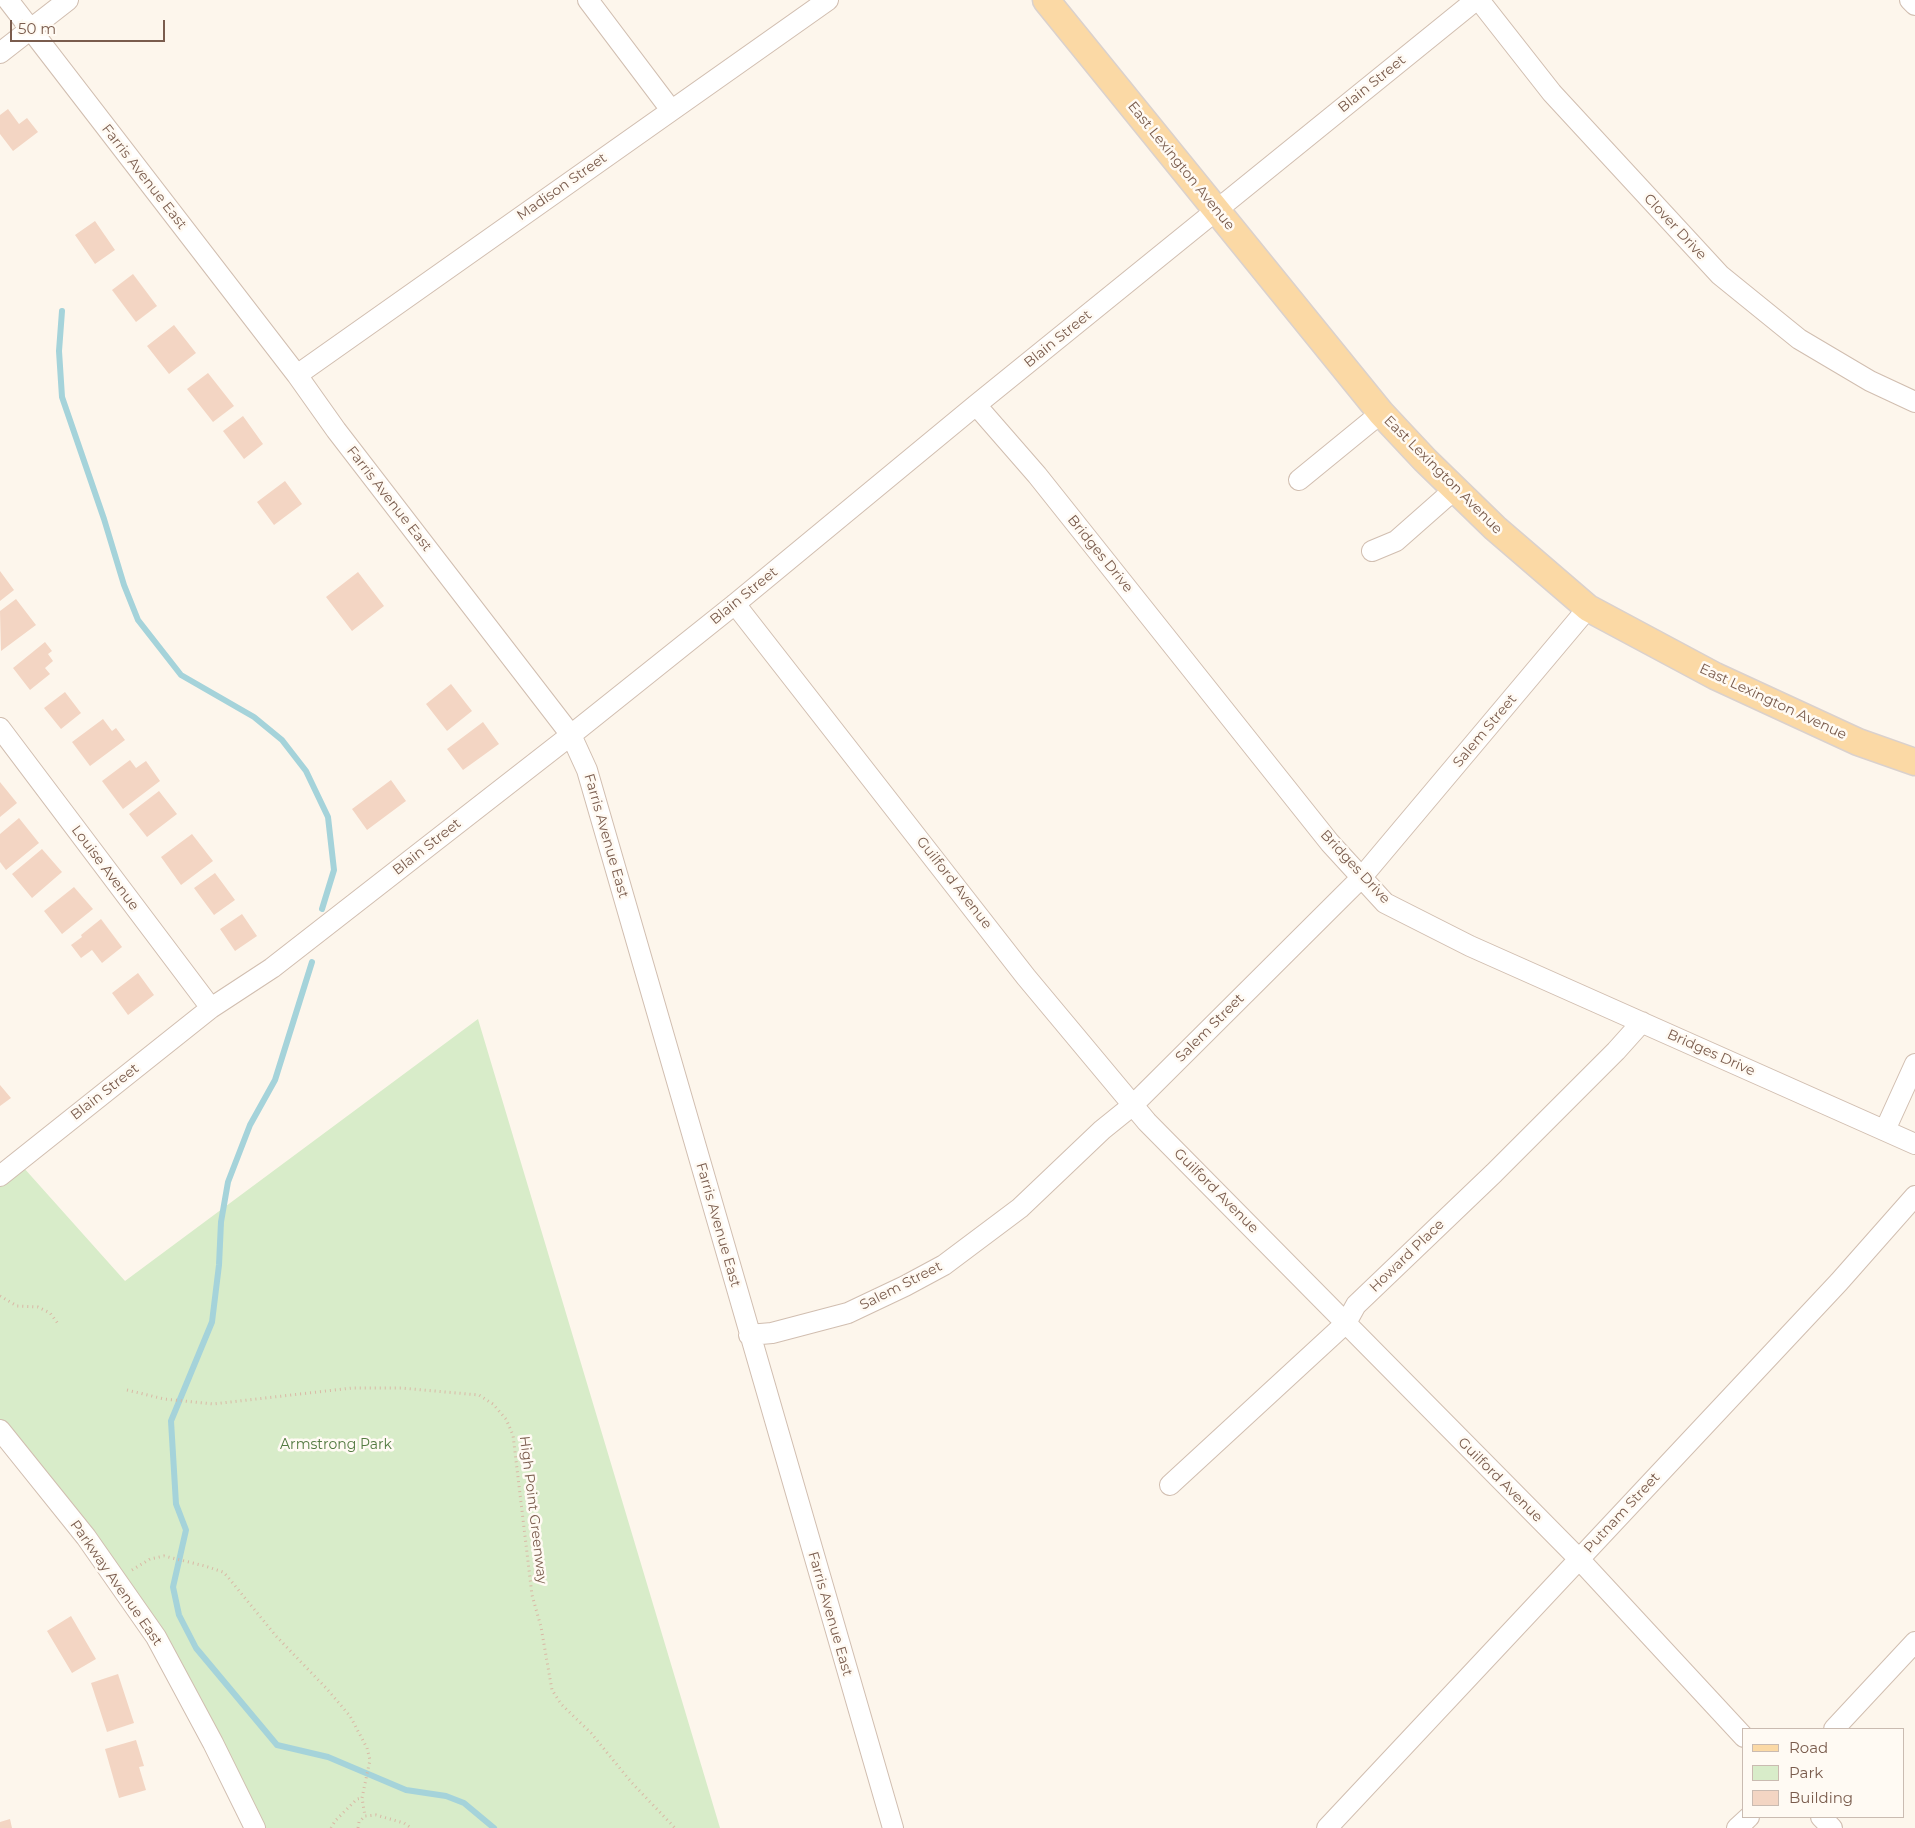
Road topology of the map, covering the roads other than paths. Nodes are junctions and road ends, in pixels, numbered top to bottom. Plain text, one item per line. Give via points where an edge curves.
1 (8, 0) edge
2 (68, 0) edge
3 (588, 0) edge
4 (828, 0) edge
5 (1046, 0) edge
6 (1477, 0) edge
7 (1910, 0) edge
8 (1915, 5) edge
9 (30, 29) junction
10 (0, 53) edge
11 (671, 110) junction
12 (1218, 210) junction
13 (297, 375) junction
14 (1915, 402) edge
15 (976, 405) junction
16 (1381, 413) junction
17 (1299, 480) dead end
18 (1454, 489) junction
19 (1372, 552) dead end
20 (735, 604) junction
21 (1588, 608) junction
22 (0, 728) edge
23 (571, 735) junction
24 (1915, 762) edge
25 (1361, 878) junction
26 (211, 1008) junction
27 (1642, 1022) junction
28 (1915, 1064) edge
29 (1133, 1106) junction
30 (1885, 1130) junction
31 (1915, 1144) edge
32 (0, 1176) edge
33 (1915, 1196) edge
34 (1346, 1323) junction
35 (749, 1335) junction
36 (0, 1430) edge
37 (1170, 1485) dead end
38 (1579, 1559) junction
39 (1915, 1642) edge
40 (1835, 1728) edge
41 (1742, 1735) edge
42 (1747, 1818) edge
43 (1822, 1818) edge
44 (255, 1828) edge
45 (893, 1828) edge
46 (1327, 1828) edge
47 (1737, 1828) edge
48 (1832, 1828) edge

1 - 9 street, Farris Avenue East
2 - 9 street
3 - 11 street
4 - 11 street, Madison Street
5 - 12 main road, East Lexington Avenue
6 - 12 street, Blain Street
6 - 14 street, Clover Drive via 1552,93 1720,276 1799,339 1870,381
7 - 8 street
9 - 10 street
9 - 13 street, Farris Avenue East
11 - 13 street, Madison Street
12 - 15 street, Blain Street
12 - 16 main road, East Lexington Avenue
13 - 23 street, Farris Avenue East
15 - 20 street, Blain Street
15 - 25 street, Bridges Drive via 1038,475
16 - 17 street
16 - 18 main road, East Lexington Avenue
18 - 19 street via 1396,542
18 - 21 main road, East Lexington Avenue
20 - 23 street, Blain Street
20 - 29 street, Guilford Avenue via 1026,977
21 - 24 main road, East Lexington Avenue via 1715,676 1858,742
21 - 25 street, Salem Street
22 - 26 street, Louise Avenue
23 - 26 street, Blain Street via 272,968
23 - 35 street, Farris Avenue East via 587,770
25 - 27 street, Bridges Drive via 1385,903 1470,946
25 - 29 street, Salem Street
26 - 32 street, Blain Street
27 - 30 street, Bridges Drive
27 - 34 street, Howard Place via 1494,1173 1356,1305
28 - 30 street
29 - 34 street, Guilford Avenue
29 - 35 street, Salem Street via 1102,1130 1020,1208 944,1265 848,1313 772,1333
30 - 31 street, Bridges Drive
33 - 38 street, Putnam Street via 1839,1282
34 - 37 street, Howard Place
34 - 38 street, Guilford Avenue
35 - 45 street, Farris Avenue East
36 - 44 street, Parkway Avenue East via 86,1537 156,1637
38 - 41 street, Guilford Avenue
38 - 46 street, Putnam Street
39 - 40 street
42 - 47 street
43 - 48 street

